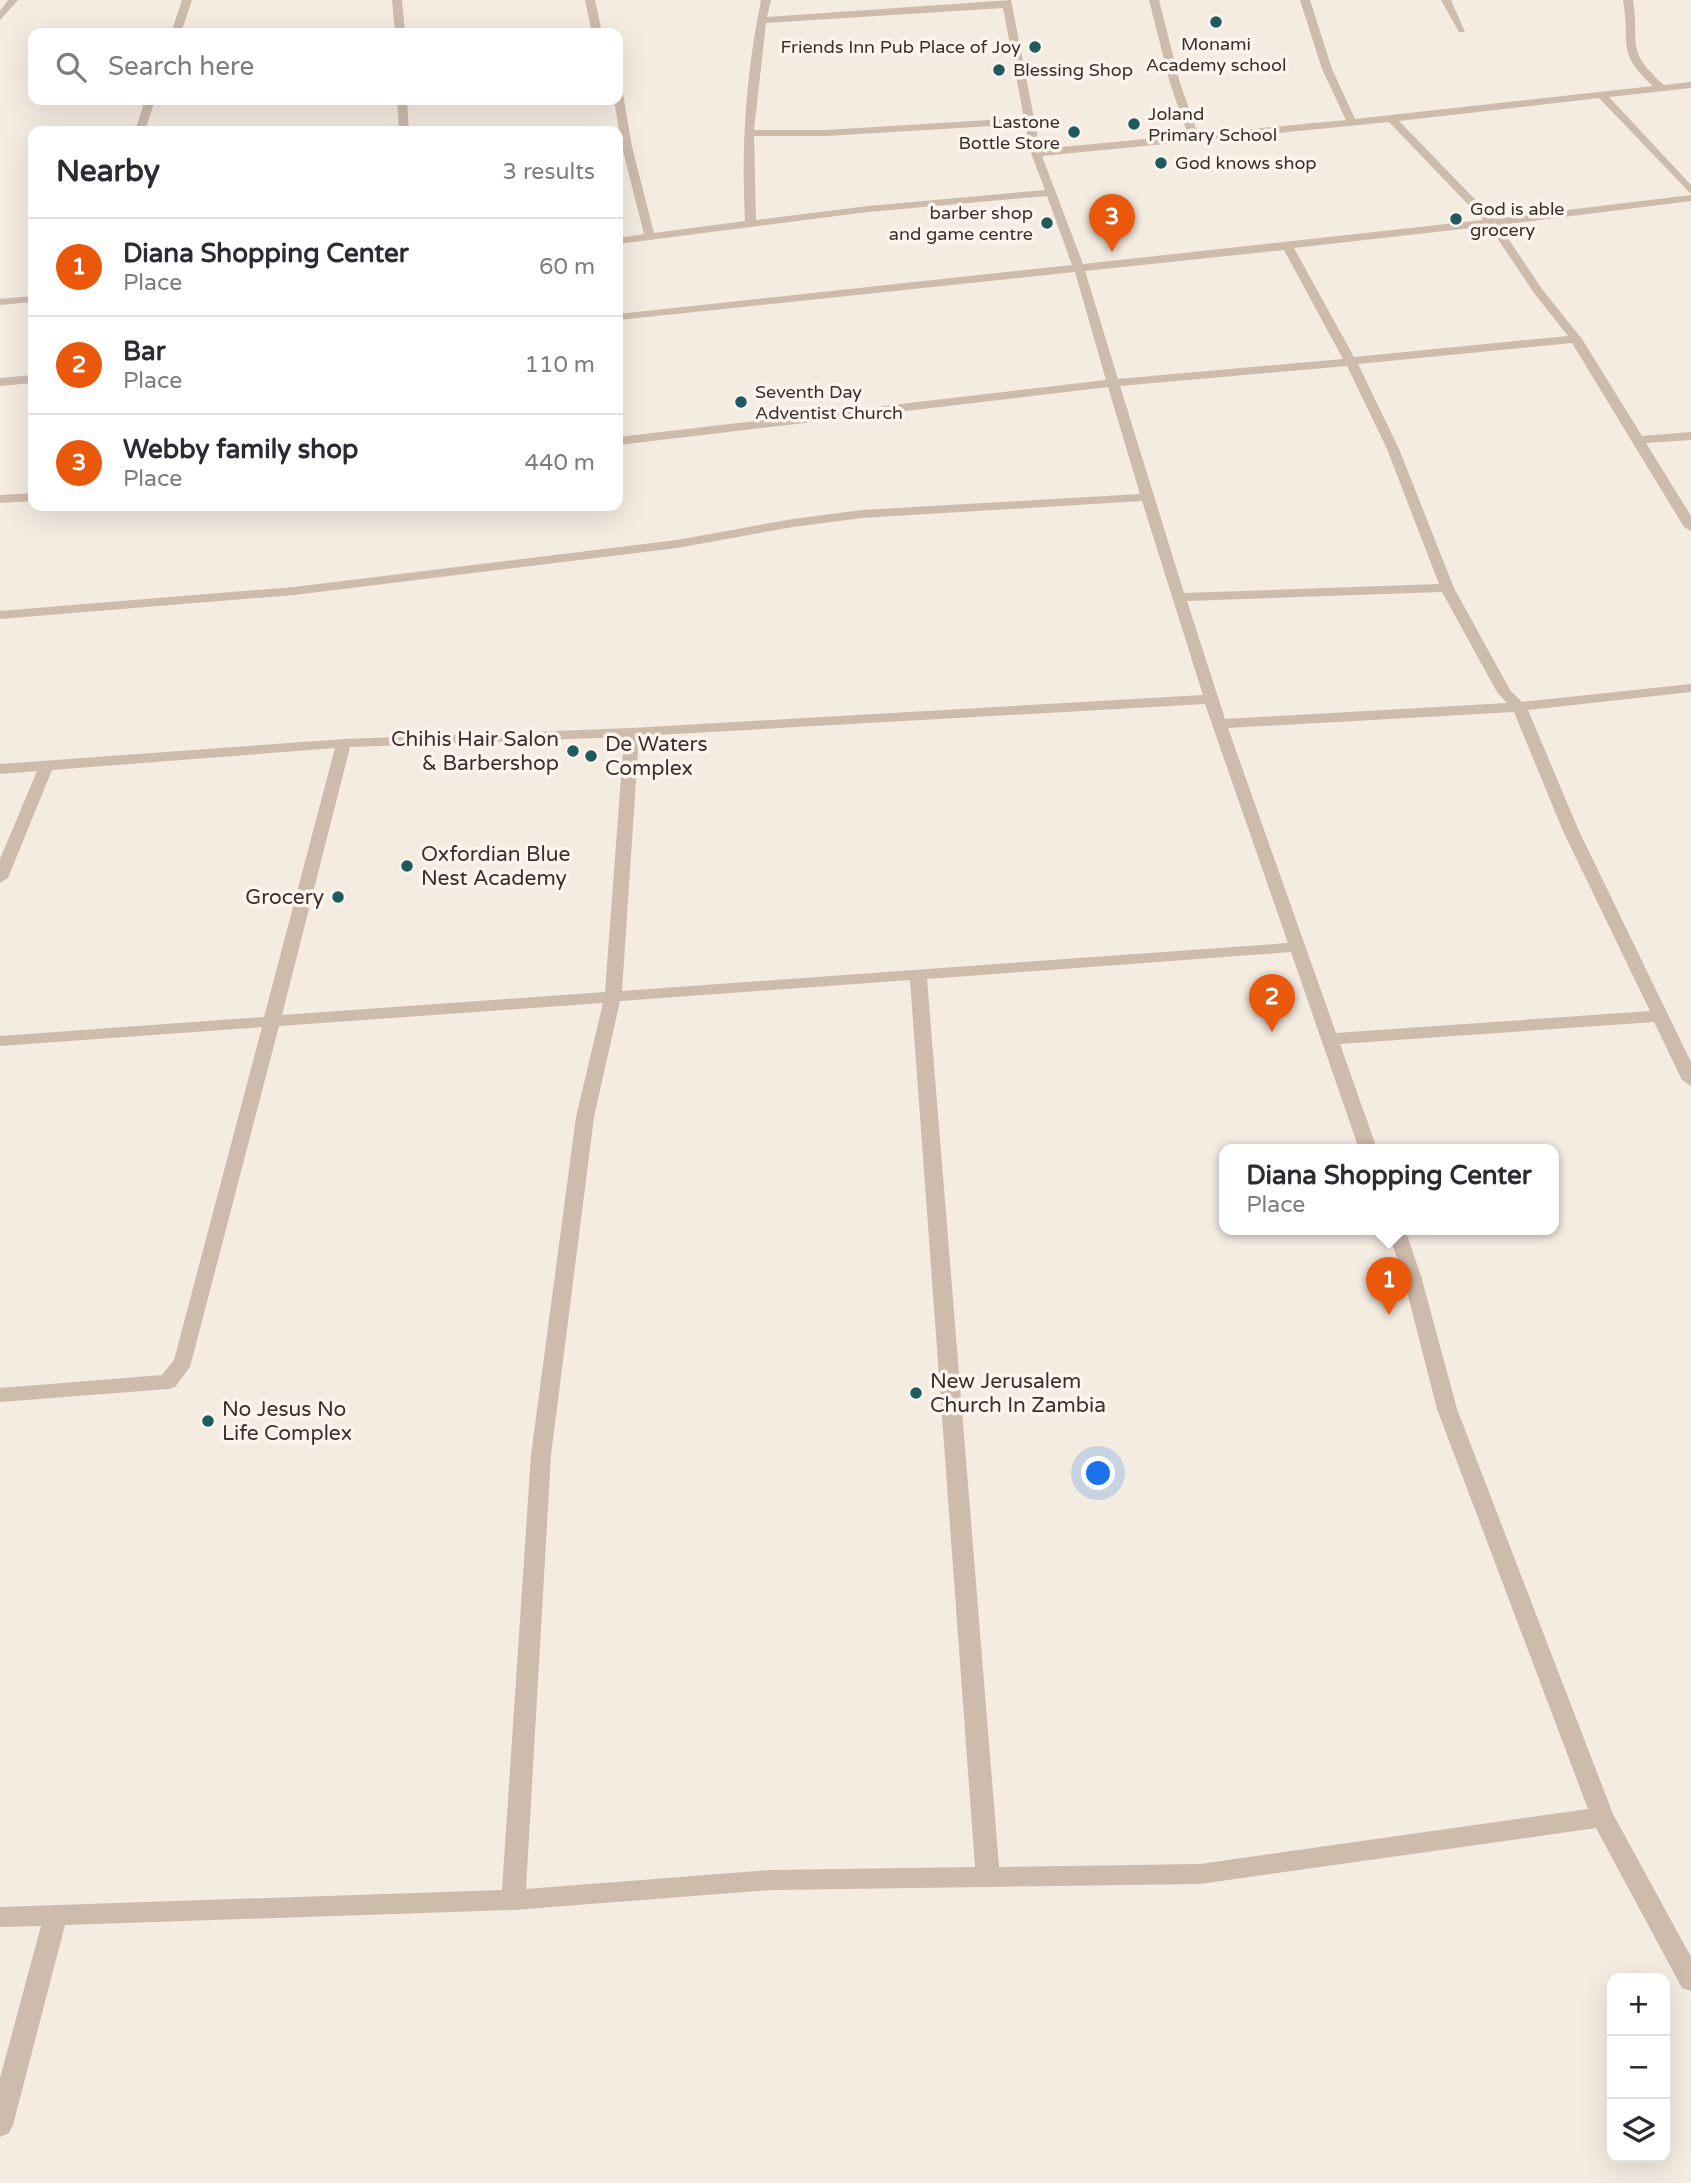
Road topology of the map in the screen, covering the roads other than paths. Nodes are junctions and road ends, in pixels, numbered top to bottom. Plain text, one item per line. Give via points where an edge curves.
1 (13, 0) edge
2 (187, 0) edge
3 (397, 0) edge
4 (590, 0) edge
5 (766, 0) edge
6 (1154, 0) edge
7 (1305, 0) edge
8 (1446, 0) edge
9 (1628, 0) edge
10 (1006, 3) edge
11 (0, 17) edge
12 (762, 20) junction
13 (178, 28) edge
14 (400, 28) edge
15 (596, 28) edge
16 (1461, 30) dead end
17 (1691, 85) edge
18 (1661, 88) junction
19 (1600, 94) junction
20 (148, 105) edge
21 (402, 105) edge
22 (620, 105) edge
23 (1391, 119) junction
24 (1030, 121) junction
25 (1352, 123) junction
26 (142, 126) edge
27 (404, 126) edge
28 (623, 126) edge
29 (623, 127) edge
30 (748, 133) junction
31 (1194, 139) junction
32 (1036, 153) junction
33 (1691, 191) edge
34 (1050, 193) junction
35 (1691, 198) edge
36 (1492, 223) junction
37 (751, 224) junction
38 (650, 238) junction
39 (623, 241) edge
40 (1287, 245) junction
41 (1079, 268) junction
42 (28, 299) edge
43 (0, 302) edge
44 (623, 316) edge
45 (1576, 340) junction
46 (1350, 362) junction
47 (28, 379) edge
48 (0, 382) edge
49 (1113, 383) junction
50 (1691, 436) edge
51 (623, 440) edge
52 (1637, 440) junction
53 (28, 497) edge
54 (1147, 497) junction
55 (0, 499) edge
56 (1691, 527) edge
57 (1447, 588) junction
58 (1179, 597) junction
59 (0, 615) edge
60 (1691, 688) edge
61 (1211, 699) junction
62 (1519, 707) junction
63 (1222, 724) junction
64 (632, 732) junction
65 (344, 743) junction
66 (46, 767) junction
67 (0, 769) edge
68 (0, 878) edge
69 (1299, 947) junction
70 (918, 974) junction
71 (613, 997) junction
72 (1660, 1016) junction
73 (273, 1023) junction
74 (1331, 1039) junction
75 (0, 1041) edge
76 (1691, 1080) edge
77 (1366, 1144) edge
78 (1398, 1235) edge
79 (0, 1395) edge
80 (1602, 1817) junction
81 (988, 1877) junction
82 (513, 1900) junction
83 (56, 1916) junction
84 (0, 1917) edge
85 (1691, 1980) edge
86 (0, 2125) edge

1 - 11 street
2 - 13 street
3 - 14 street
4 - 15 street
5 - 12 street
6 - 31 street
7 - 25 street via 1327,69
8 - 16 street
9 - 18 street via 1633,58
10 - 12 street
10 - 24 street
12 - 30 street
17 - 18 street
18 - 19 street
19 - 23 street
19 - 33 street
20 - 26 street
21 - 27 street
22 - 28 street
23 - 25 street
23 - 36 street
24 - 30 street
24 - 32 street
25 - 31 street
29 - 38 street
30 - 37 street
31 - 32 street
32 - 34 street
34 - 37 street
34 - 41 street
35 - 36 street
36 - 40 street
36 - 45 street
37 - 38 street
38 - 39 street
40 - 41 street
40 - 46 street
41 - 44 street
41 - 49 street
42 - 43 street
45 - 46 street
45 - 52 street
46 - 49 street
46 - 57 street via 1393,449
47 - 48 street
49 - 51 street
49 - 54 street
50 - 52 street
52 - 56 street
53 - 55 street
54 - 58 street
54 - 59 street via 862,514 677,544 294,592
57 - 58 street
57 - 62 street via 1504,692
58 - 61 street
60 - 62 street
61 - 63 street
61 - 64 street
62 - 63 street
62 - 72 street
63 - 69 street
64 - 65 street
64 - 71 street
65 - 66 street
65 - 73 street
66 - 67 street
66 - 68 street
69 - 70 street
69 - 74 street
70 - 71 street
70 - 81 street
71 - 73 street
71 - 82 street via 585,1117 541,1455
72 - 74 street
72 - 76 street
73 - 75 street
73 - 79 street via 183,1362 168,1382
74 - 77 street
78 - 80 street via 1447,1409
80 - 81 street via 1200,1874
80 - 85 street
81 - 82 street via 772,1880
82 - 83 street
83 - 84 street
83 - 86 street

